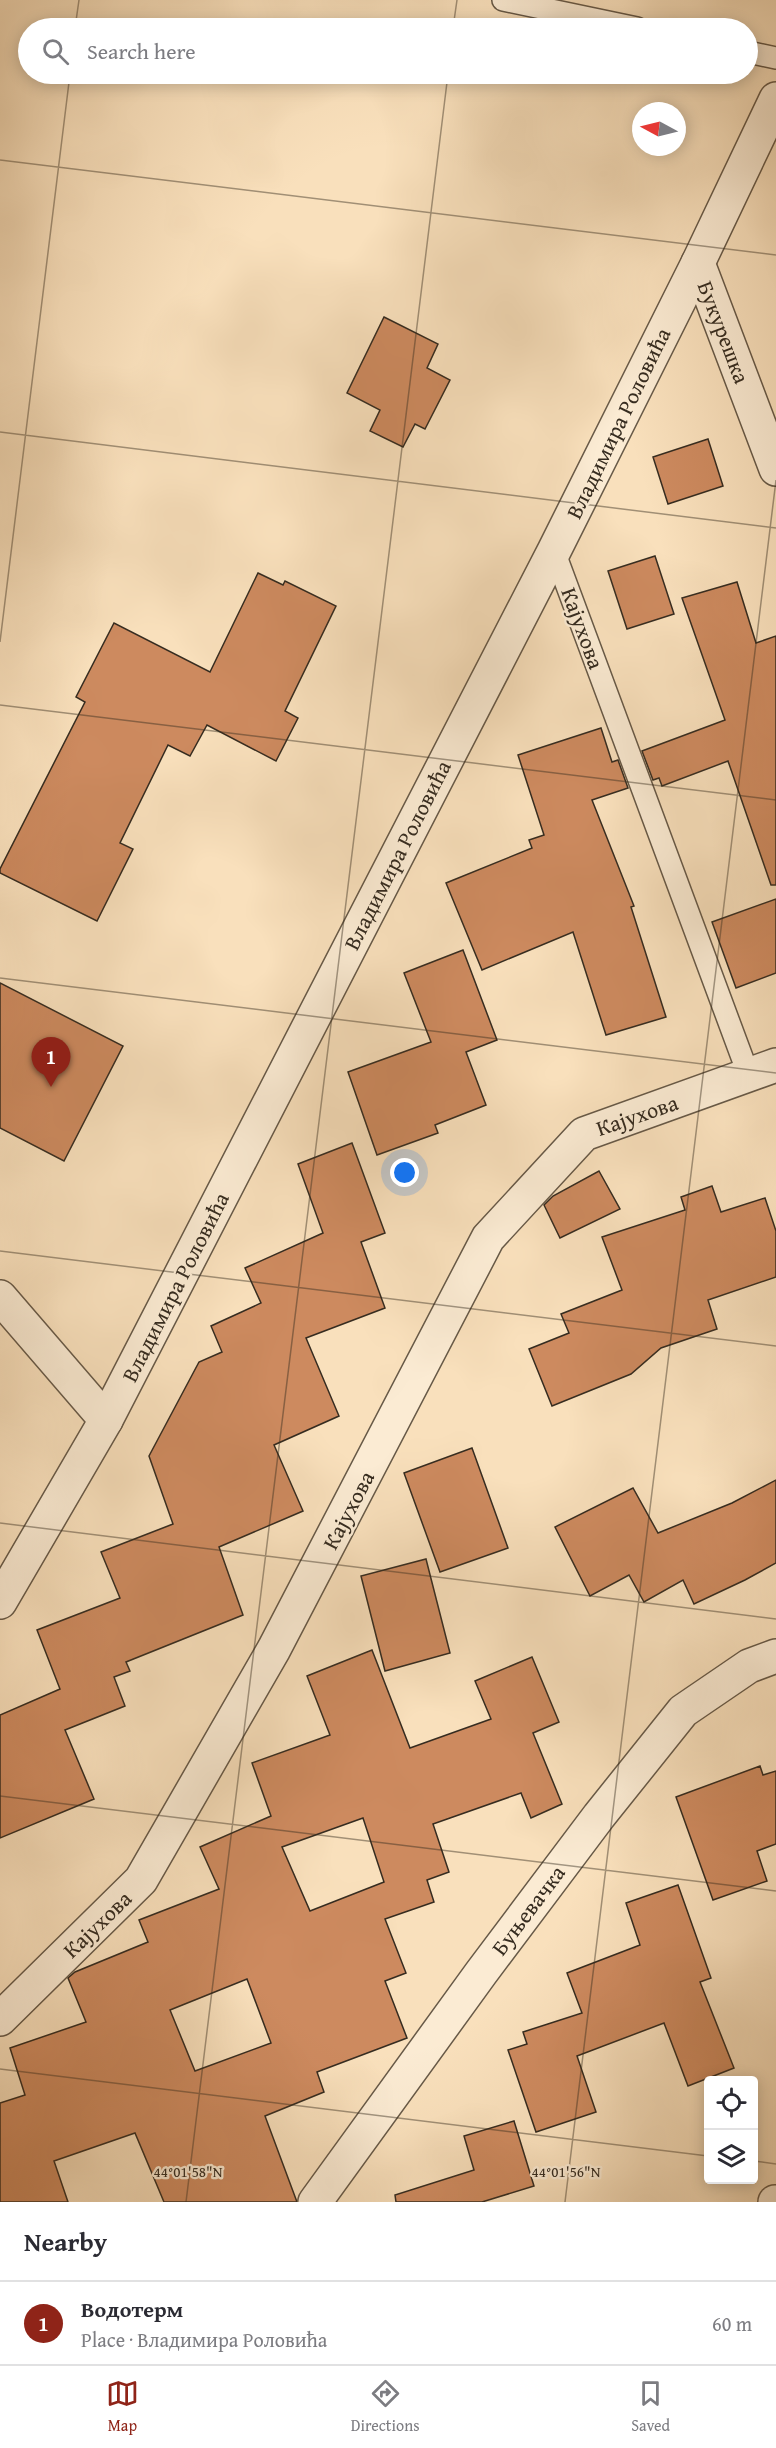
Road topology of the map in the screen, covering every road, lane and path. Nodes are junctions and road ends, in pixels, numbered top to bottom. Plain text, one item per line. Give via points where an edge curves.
1 (503, 0) edge
2 (589, 18) edge
3 (758, 54) edge
4 (776, 58) edge
5 (776, 99) edge
6 (698, 263) junction
7 (776, 469) edge
8 (554, 551) junction
9 (762, 1071) edge
10 (0, 1297) edge
11 (106, 1420) junction
12 (0, 1602) edge
13 (776, 1656) edge
14 (0, 2019) edge
15 (315, 2202) edge

1 - 2 lane
3 - 4 lane
5 - 6 street, Владимира Роловића
6 - 7 street, Букурешка
6 - 8 street, Владимира Роловића
8 - 9 lane, Кајухова
8 - 11 street, Владимира Роловића
9 - 14 street, Кајухова via 584,1134 488,1238 280,1639 141,1880
10 - 11 street
11 - 12 street, Владимира Роловића
13 - 15 street, Буњевачка via 749,1666 683,1711 529,1908

